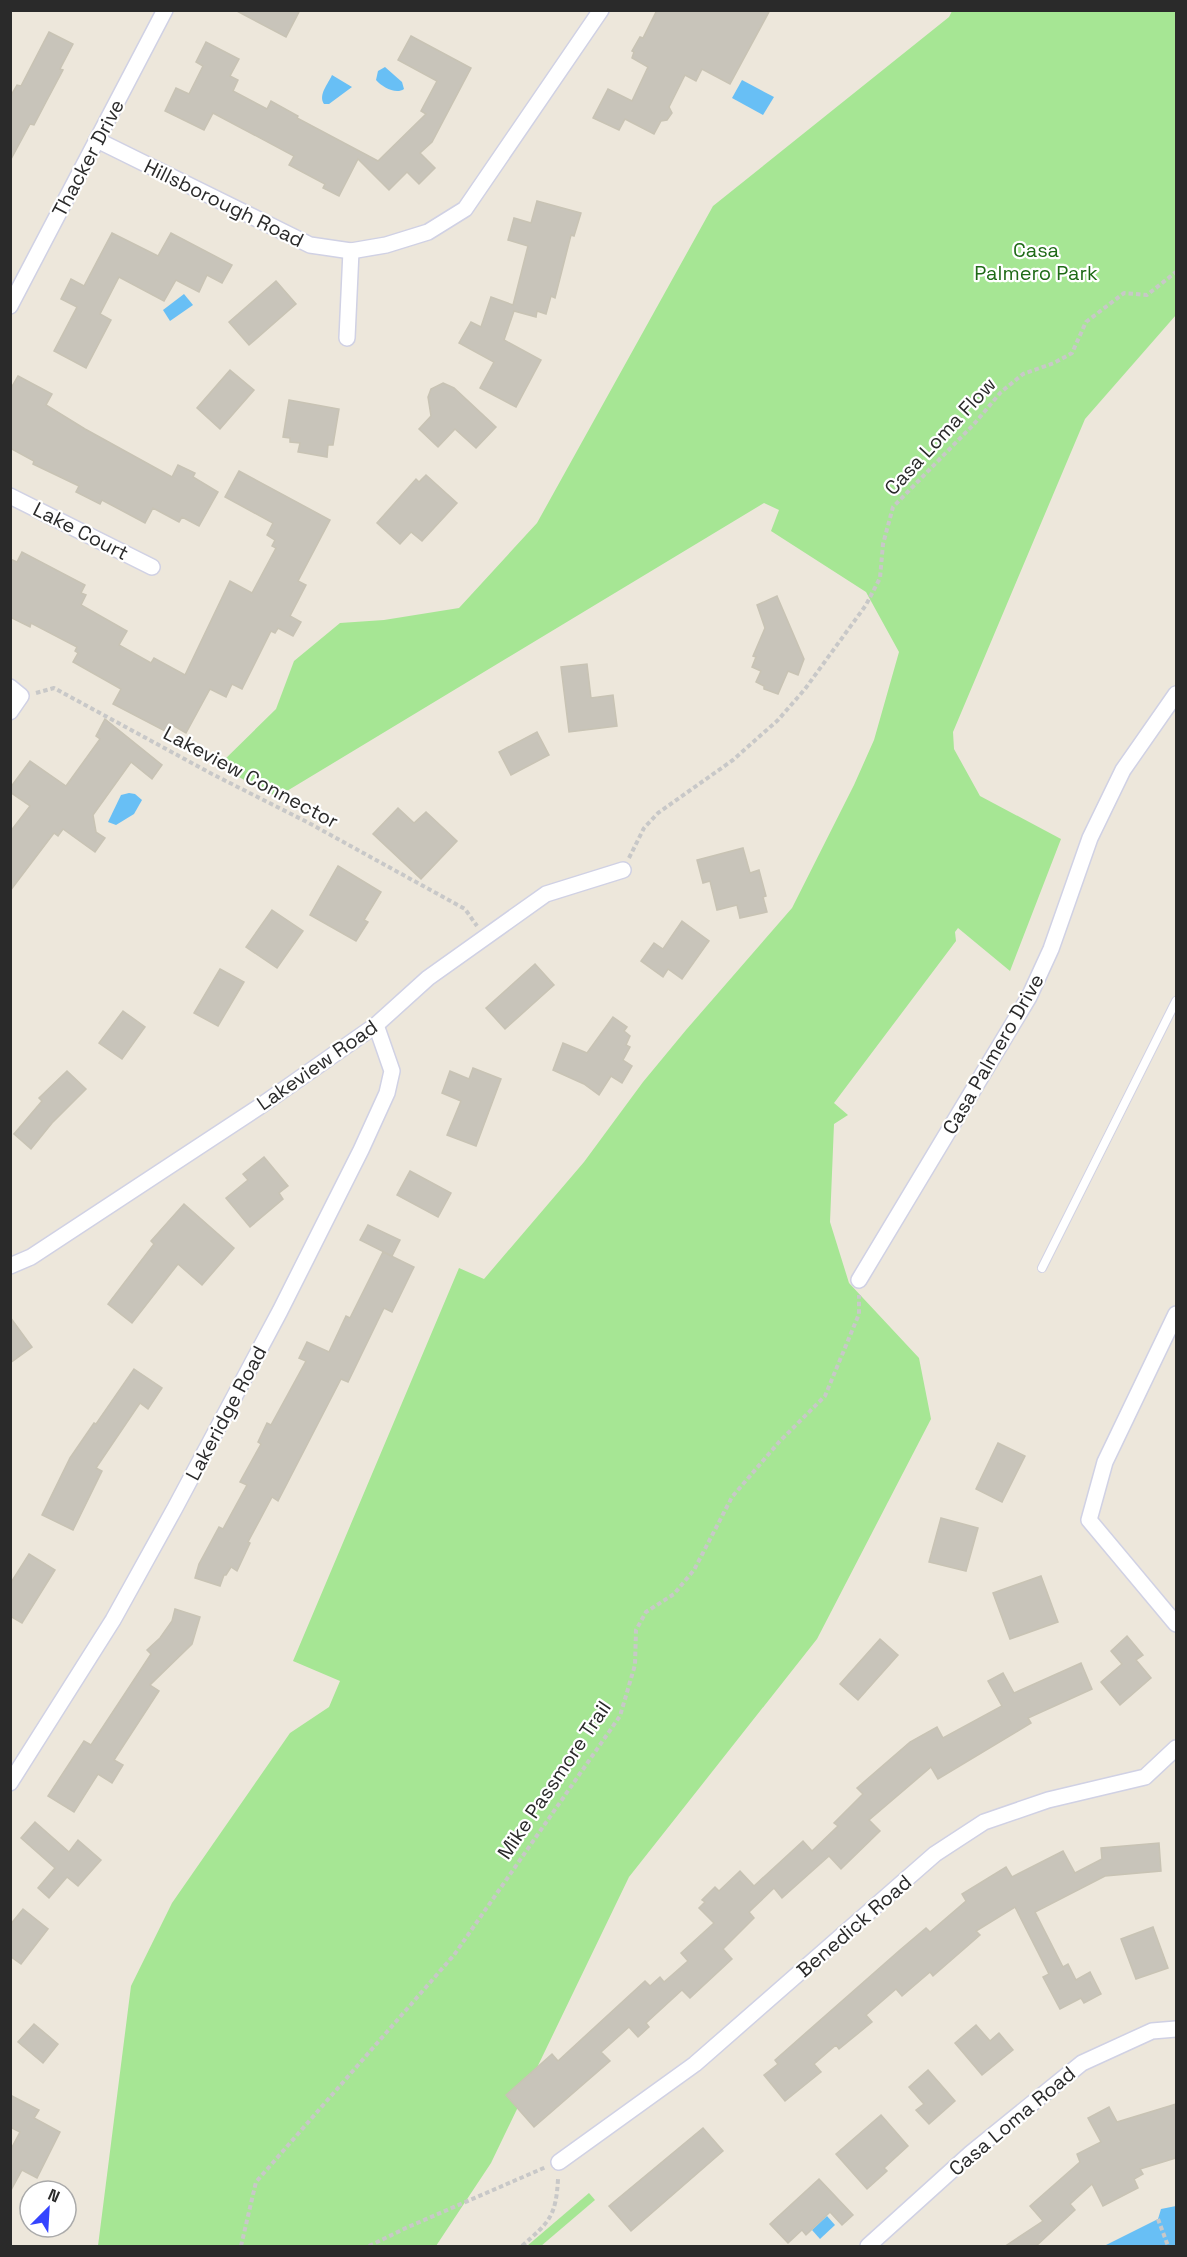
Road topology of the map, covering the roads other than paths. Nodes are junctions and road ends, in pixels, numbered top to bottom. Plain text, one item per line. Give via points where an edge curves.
1 (165, 10) edge
2 (601, 10) edge
3 (97, 140) junction
4 (351, 251) junction
5 (10, 306) edge
6 (347, 338) dead end
7 (10, 496) edge
8 (152, 567) dead end
9 (16, 692) edge
10 (1176, 694) edge
11 (10, 712) edge
12 (623, 870) road end
13 (1176, 1002) edge
14 (376, 1025) junction
15 (10, 1266) edge
16 (1042, 1268) dead end
17 (858, 1280) road end
18 (1176, 1314) edge
19 (1176, 1624) edge
20 (1176, 1748) edge
21 (10, 1783) edge
22 (1176, 2029) edge
23 (559, 2162) road end
24 (868, 2247) edge

1 - 3 street, Thacker Drive
2 - 4 street, Hillsborough Road via 465,209 428,232
3 - 4 street, Hillsborough Road via 310,245
3 - 5 street, Thacker Drive
4 - 6 street
7 - 8 street, Lake Court
9 - 11 street
10 - 17 street, Casa Palmero Drive via 1123,770 1090,838 1051,949 1029,997
12 - 14 street, Lakeview Road via 546,894 428,978
13 - 16 lane
14 - 15 street, Lakeview Road via 233,1124 31,1257
14 - 21 street, Lakeridge Road via 392,1071 387,1093 361,1150 159,1538 113,1620
18 - 19 street via 1105,1462 1089,1521
20 - 23 street, Benedick Road via 1145,1777 1047,1800 992,1819 935,1854 695,2064
22 - 24 street, Casa Loma Road via 1152,2031 1082,2063 971,2153

